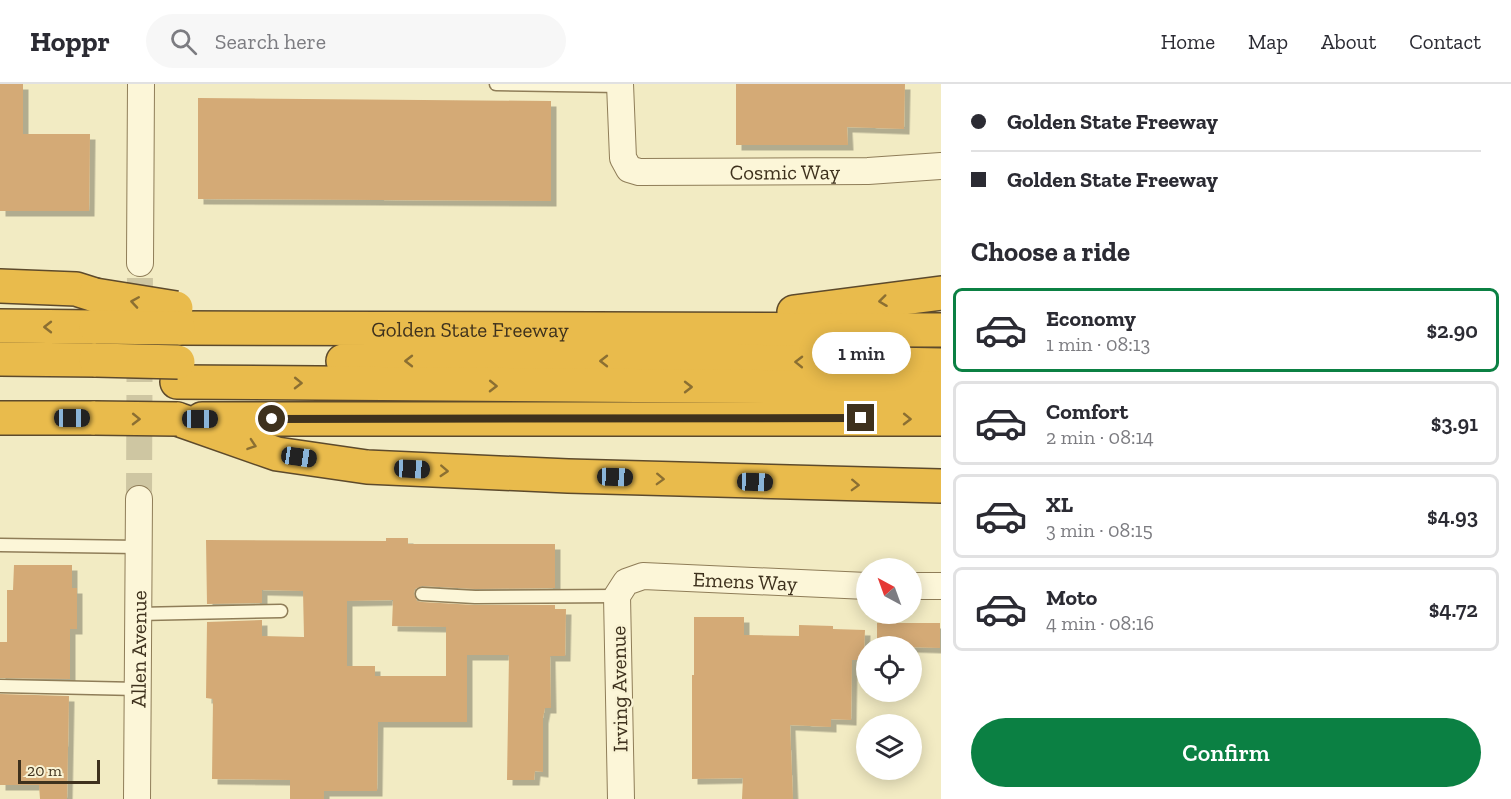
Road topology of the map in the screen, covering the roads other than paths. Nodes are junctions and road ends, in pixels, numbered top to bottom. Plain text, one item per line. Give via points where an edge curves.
1 (141, 84) edge
2 (496, 84) edge
3 (620, 85) edge
4 (941, 166) edge
5 (140, 263) tunnel mouth
6 (0, 286) edge
7 (941, 293) edge
8 (95, 311) junction
9 (0, 326) edge
10 (665, 328) junction
11 (941, 330) edge
12 (0, 359) edge
13 (941, 365) edge
14 (96, 371) junction
15 (178, 372) junction
16 (0, 382) edge
17 (941, 388) edge
18 (0, 418) edge
19 (177, 419) junction
20 (941, 420) edge
21 (941, 486) edge
22 (139, 499) tunnel mouth
23 (0, 545) edge
24 (138, 547) junction
25 (856, 586) edge
26 (922, 586) edge
27 (941, 586) edge
28 (621, 589) junction
29 (422, 594) dead end
30 (281, 611) dead end
31 (138, 614) junction
32 (0, 686) edge
33 (138, 689) junction
34 (137, 799) edge
35 (621, 799) edge

1 - 5 street
2 - 3 lane
3 - 4 street, Cosmic Way via 623,158 629,169 639,172 868,171
6 - 8 highway via 76,289
7 -> 10 highway
8 -> 9 highway
10 -> 8 highway, Golden State Freeway, bridge via 256,328
10 - 11 highway, Golden State Freeway
12 - 14 highway
13 -> 15 highway via 726,361
14 - 15 highway
14 - 16 highway
15 -> 17 highway
18 -> 19 highway, bridge
19 -> 20 highway
19 -> 21 highway via 277,454 367,467
22 - 24 street, Allen Avenue
23 - 24 lane
24 - 31 street, Allen Avenue
25 - 28 street, Emens Way via 643,576
26 - 27 street
28 - 29 lane via 475,597
28 - 35 street, Irving Avenue
30 - 31 lane
31 - 33 street, Allen Avenue
32 - 33 lane
33 - 34 street, Allen Avenue

